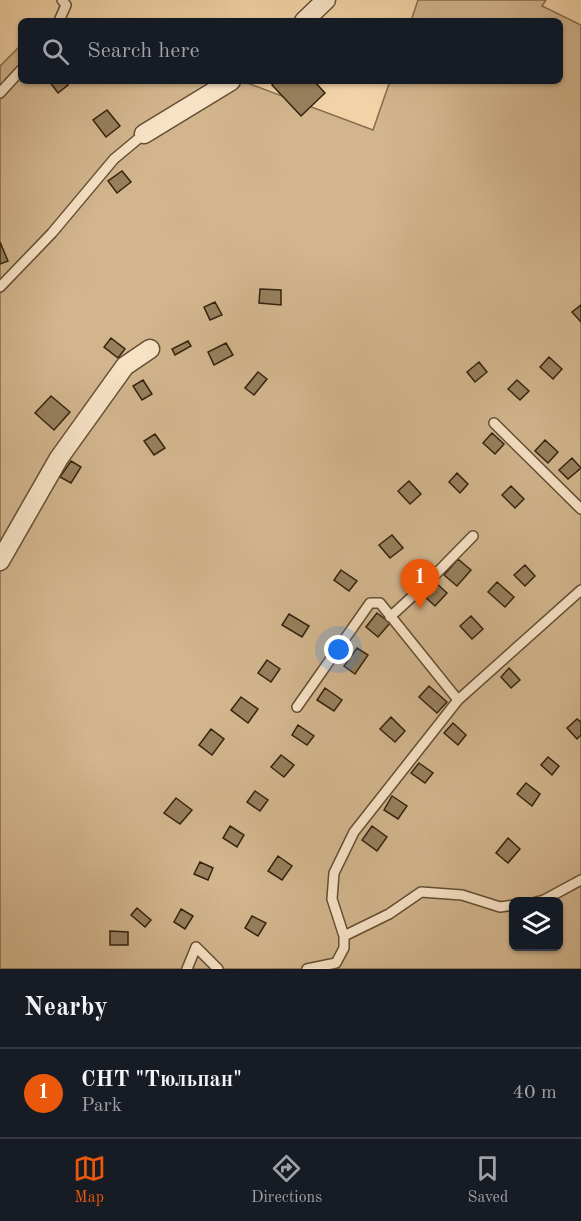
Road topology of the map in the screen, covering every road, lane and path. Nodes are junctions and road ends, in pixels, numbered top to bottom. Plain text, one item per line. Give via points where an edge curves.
1 (62, 0) edge
2 (326, 0) edge
3 (60, 18) edge
4 (307, 18) edge
5 (18, 73) edge
6 (226, 84) edge
7 (0, 93) edge
8 (144, 134) joint
9 (0, 287) edge
10 (150, 349) dead end
11 (494, 423) dead end
12 (581, 509) edge
13 (473, 536) dead end
14 (0, 561) edge
15 (581, 591) edge
16 (390, 617) junction
17 (458, 700) junction
18 (297, 707) dead end
19 (581, 879) edge
20 (549, 897) edge
21 (509, 906) edge
22 (344, 936) junction
23 (187, 969) edge
24 (218, 969) edge
25 (307, 969) edge

1 - 3 lane via 66,5
2 - 4 street
5 - 7 lane
6 - 8 street
8 - 9 lane via 114,159
10 - 14 street via 125,366 59,458
11 - 12 lane
13 - 16 lane
15 - 17 lane
16 - 17 lane
16 - 18 lane via 380,603 370,603
17 - 22 lane via 354,832 334,873 332,899
19 - 20 lane
21 - 22 lane via 500,907 462,895 421,892 389,914
22 - 25 lane via 344,948 336,963
23 - 24 lane via 196,947

